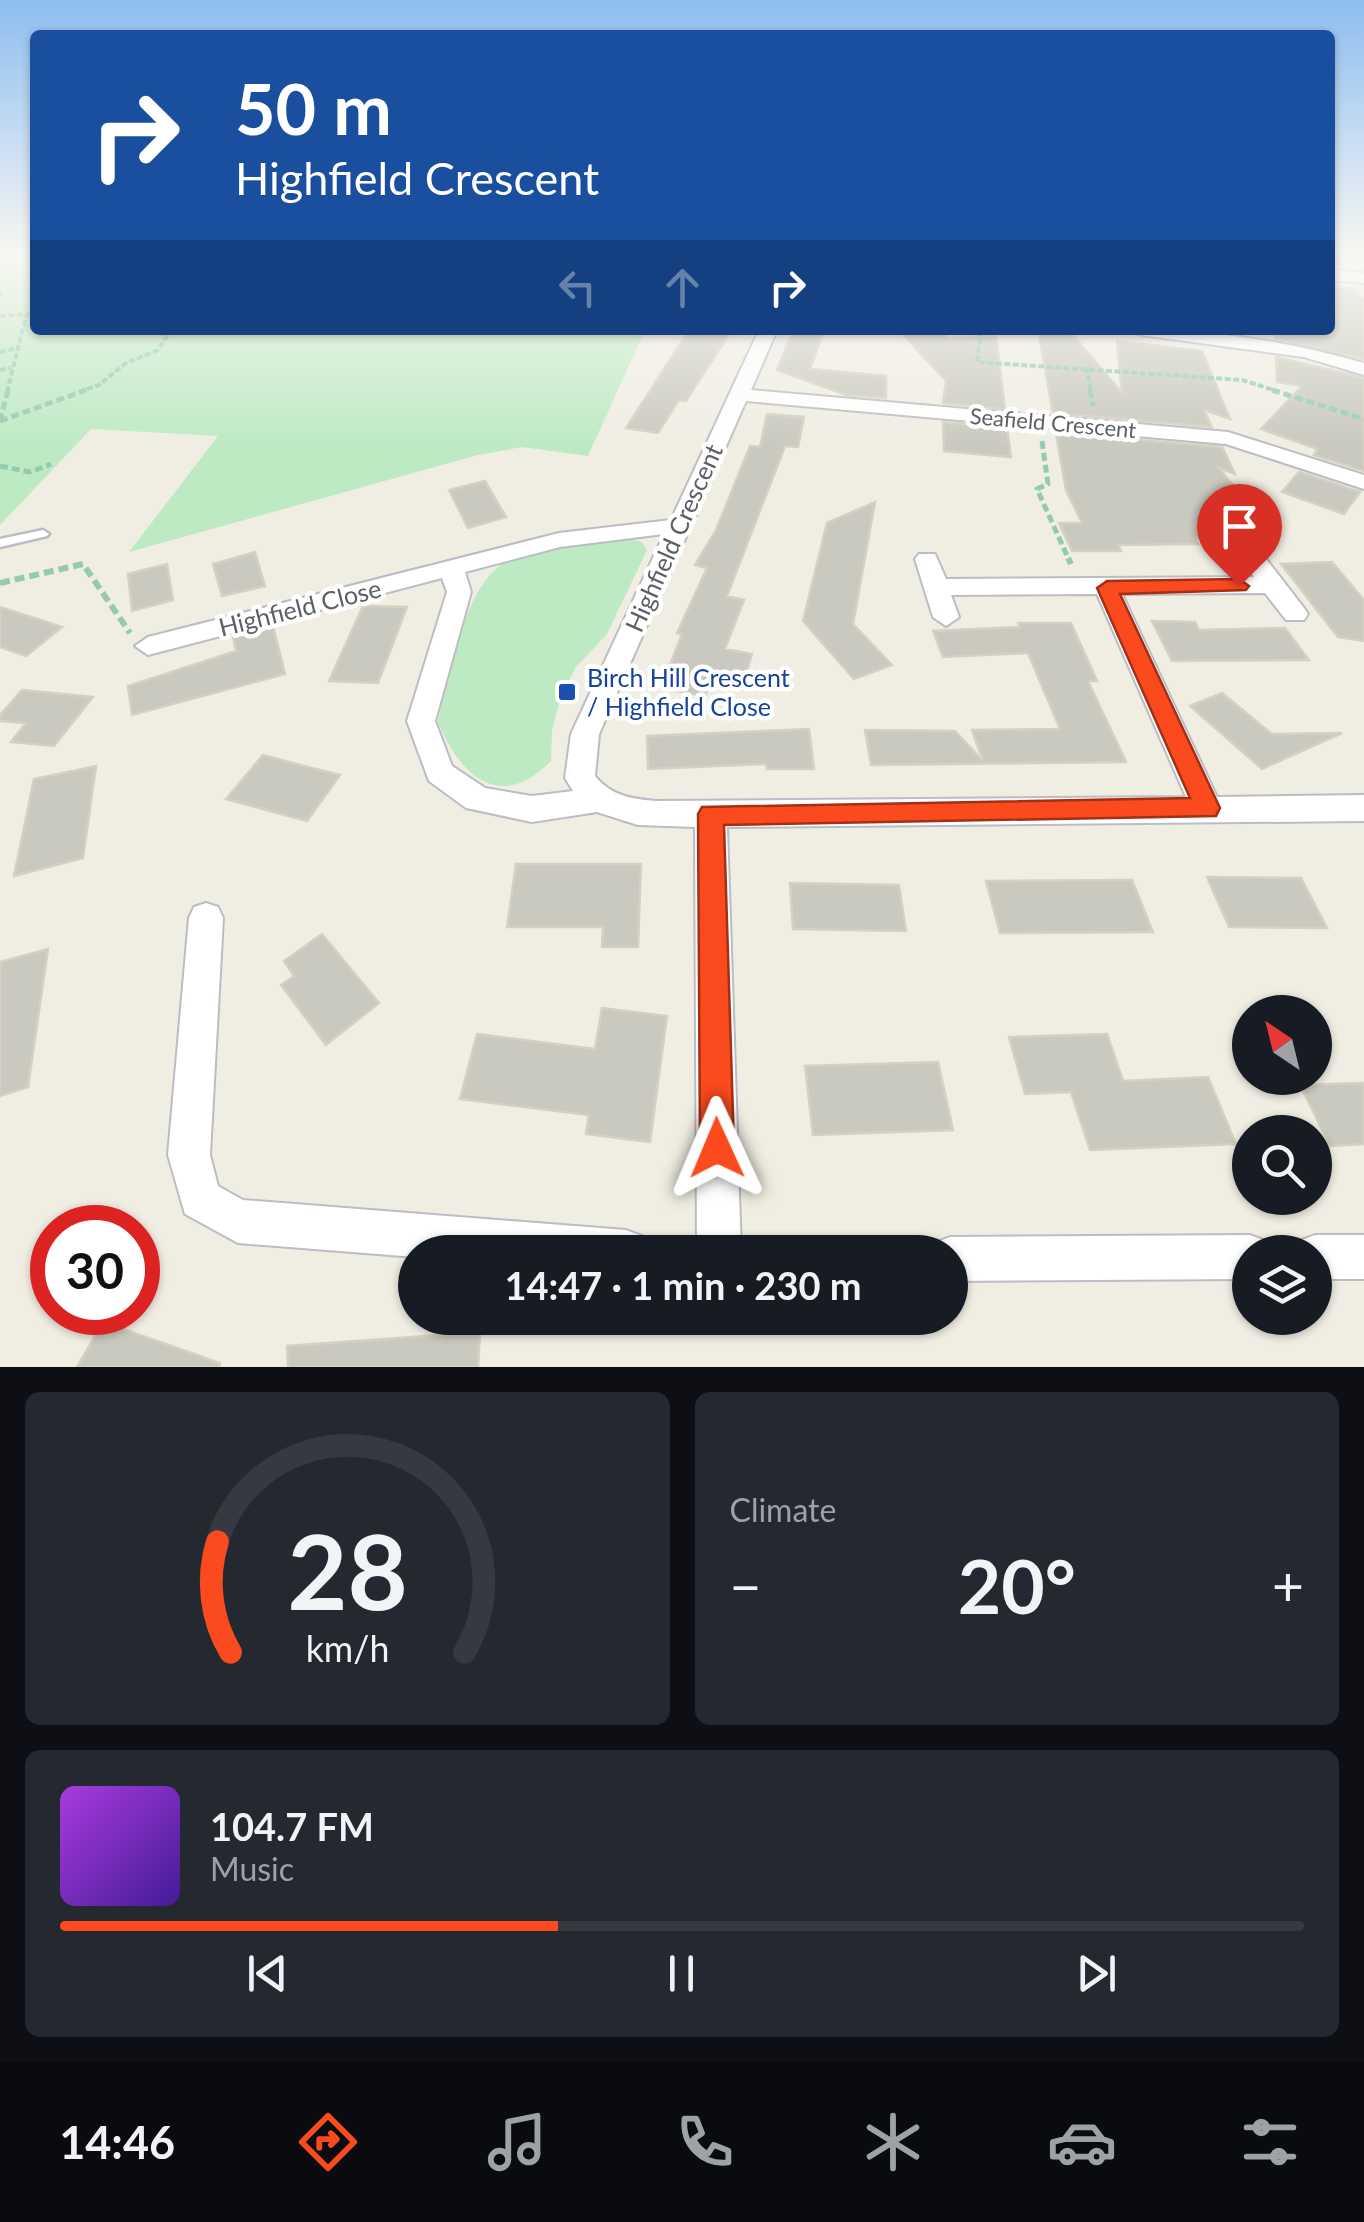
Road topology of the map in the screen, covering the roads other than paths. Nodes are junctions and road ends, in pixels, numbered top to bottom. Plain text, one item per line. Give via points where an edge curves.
1 (766, 335) edge
2 (1189, 335) edge
3 (1364, 369) edge
4 (736, 394) junction
5 (1364, 482) edge
6 (682, 526) junction
7 (43, 534) dead end
8 (0, 543) edge
9 (927, 559) dead end
10 (1255, 560) dead end
11 (452, 570) junction
12 (1272, 585) junction
13 (936, 586) junction
14 (1094, 588) junction
15 (1294, 614) dead end
16 (946, 616) dead end
17 (148, 646) road end
18 (596, 800) junction
19 (1207, 808) junction
20 (1364, 808) edge
21 (711, 814) junction
22 (206, 918) dead end
23 (420, 1235) edge
24 (719, 1235) edge
25 (1364, 1256) edge
26 (1232, 1257) edge
27 (1332, 1257) edge
28 (968, 1259) edge

1 - 4 street, Highfield Crescent
2 - 3 street via 1306,352
4 - 5 street, Seafield Crescent via 1228,438
4 - 6 street, Highfield Crescent
6 - 11 street, Highfield Close via 559,540
6 - 18 street, Highfield Crescent via 585,734 580,778
7 - 8 lane
9 - 13 street
10 - 12 street
11 - 17 street, Highfield Close
11 - 18 street via 459,592 421,721 440,774 477,800 532,809
12 - 14 street
12 - 15 street
13 - 14 street
13 - 16 street
14 - 19 street
18 - 21 street via 617,810
19 - 20 street
19 - 21 street
21 - 24 street
22 - 23 street via 190,1155 200,1199 238,1220
25 - 27 street
26 - 28 street

